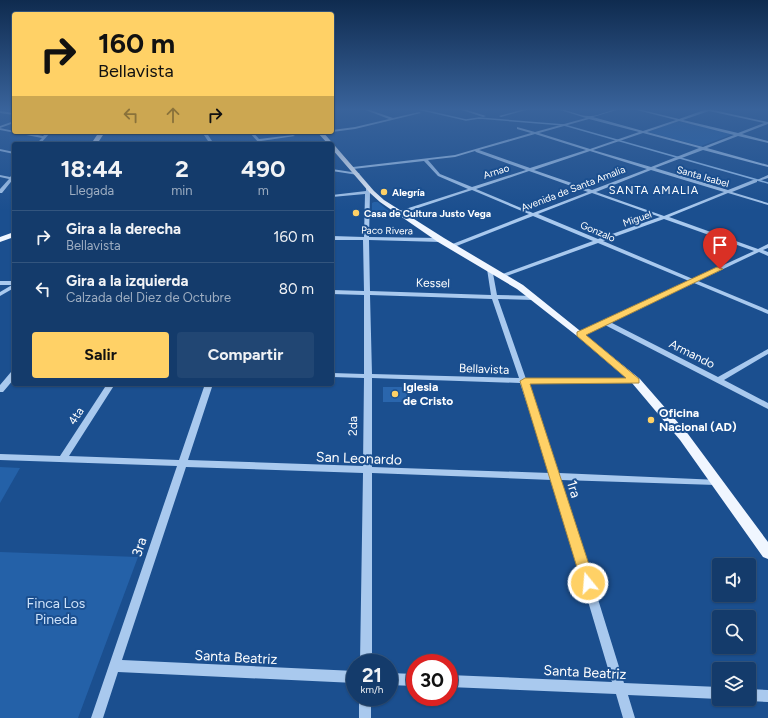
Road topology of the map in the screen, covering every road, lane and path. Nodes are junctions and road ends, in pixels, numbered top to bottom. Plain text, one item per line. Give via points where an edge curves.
1 (506, 143) edge
2 (564, 143) edge
3 (613, 143) edge
4 (681, 143) edge
5 (717, 143) edge
6 (727, 143) edge
7 (334, 148) edge
8 (702, 148) junction
9 (0, 150) edge
10 (589, 150) junction
11 (708, 150) junction
12 (477, 151) junction
13 (12, 153) edge
14 (680, 158) junction
15 (425, 160) junction
16 (768, 166) edge
17 (353, 168) junction
18 (531, 169) junction
19 (648, 169) junction
20 (334, 170) edge
21 (654, 171) junction
22 (358, 174) junction
23 (0, 176) edge
24 (768, 176) edge
25 (12, 177) edge
26 (12, 178) edge
27 (472, 189) junction
28 (591, 191) junction
29 (0, 192) edge
30 (727, 192) junction
31 (370, 193) junction
32 (597, 193) junction
33 (347, 195) junction
34 (334, 196) edge
35 (768, 204) edge
36 (398, 213) junction
37 (532, 214) junction
38 (538, 216) junction
39 (665, 217) junction
40 (12, 235) edge
41 (334, 238) edge
42 (366, 239) junction
43 (0, 240) edge
44 (441, 240) junction
45 (598, 241) junction
46 (768, 246) edge
47 (454, 247) junction
48 (760, 251) junction
49 (768, 254) edge
50 (490, 269) junction
51 (502, 276) junction
52 (693, 281) junction
53 (0, 283) edge
54 (12, 283) edge
55 (12, 287) edge
56 (334, 292) edge
57 (367, 293) junction
58 (0, 294) edge
59 (494, 296) junction
60 (534, 298) junction
61 (768, 312) edge
62 (606, 323) junction
63 (580, 334) junction
64 (768, 351) edge
65 (334, 375) edge
66 (12, 376) edge
67 (368, 376) junction
68 (719, 380) junction
69 (525, 381) junction
70 (636, 381) junction
71 (110, 386) edge
72 (208, 386) edge
73 (0, 390) edge
74 (768, 406) edge
75 (0, 457) edge
76 (62, 460) junction
77 (181, 465) junction
78 (367, 471) junction
79 (556, 477) junction
80 (716, 482) junction
81 (768, 552) edge
82 (366, 654) edge
83 (115, 666) junction
84 (346, 677) edge
85 (458, 681) edge
86 (620, 689) junction
87 (712, 693) edge
88 (756, 695) edge
89 (768, 696) edge
90 (365, 706) edge
91 (97, 718) edge
92 (365, 718) edge
93 (629, 718) edge

1 - 12 street
2 - 10 street, Santa Isabel
3 - 10 street, Arnao
4 - 8 street
5 - 8 street, Avenida de Santa Amalia
6 - 11 street, Avenida de Santa Amalia
7 - 17 main road
8 - 11 street
8 - 14 street, Avenida de Santa Amalia
9 - 13 street
10 - 18 street, Arnao
10 - 19 street, Santa Isabel
11 - 14 street, Avenida de Santa Amalia
11 - 16 street
12 - 15 street
12 - 18 street
14 - 19 street, Avenida de Santa Amalia
14 - 21 street, Avenida de Santa Amalia
15 - 17 street
15 - 27 street, Gonzalo via 439,175
17 - 22 main road
18 - 27 street, Arnao
18 - 28 street
19 - 21 street, Santa Isabel
19 - 28 street, Avenida de Santa Amalia
20 - 22 street
21 - 30 street, Santa Isabel
21 - 32 street, Avenida de Santa Amalia
22 - 31 main road
23 - 25 street
24 - 30 street, Miguel
26 - 29 street
27 - 36 street, Arnao
27 - 37 street, Gonzalo
28 - 32 street
28 - 37 street, Avenida de Santa Amalia
30 - 35 street, Santa Isabel
30 - 39 street, Miguel
31 - 33 street
31 - 33 street
31 - 36 main road
31 - 42 street, 2da
32 - 38 street, Avenida de Santa Amalia
32 - 39 street
33 - 34 street
36 - 44 main road
37 - 38 street, Gonzalo
37 - 47 street, Avenida de Santa Amalia
38 - 45 street, Gonzalo
38 - 47 street, Avenida de Santa Amalia
39 - 45 street, Miguel
39 - 48 street
40 - 43 main road
41 - 42 street, Paco Rivera
42 - 44 street, Paco Rivera
42 - 57 street, 2da
44 - 47 main road
45 - 51 street, Miguel
45 - 52 street, Gonzalo
46 - 48 street
47 - 50 main road
48 - 49 street
48 - 52 street
50 - 51 main road
50 - 59 street, 1ra
51 - 60 main road
52 - 61 street, Gonzalo
52 - 62 street
53 - 54 street
55 - 58 street
56 - 57 street, Kessel
57 - 59 street, Kessel
57 - 67 street, 2da
59 - 60 street, Kessel
59 - 69 street, 1ra
60 - 63 main road
62 - 63 street
62 - 68 street, Armando
63 - 70 main road
64 - 68 street
65 - 67 street, Bellavista
66 - 73 street
67 - 69 street, Bellavista
67 - 78 street, 2da
68 - 74 street, Armando
69 - 70 street, Bellavista
69 - 79 street, 1ra
70 - 80 main road via 684,437
71 - 76 street, 4ta
72 - 77 street, 3ra
75 - 76 street, San Leonardo
76 - 77 street, San Leonardo
77 - 78 street, San Leonardo
77 - 83 street, 3ra
78 - 79 street, San Leonardo
78 - 82 street, 2da
79 - 80 street, San Leonardo
79 - 86 street, 1ra
80 - 81 main road
83 - 84 street, Santa Beatriz
83 - 91 street, 3ra
85 - 86 street, Santa Beatriz
86 - 87 street, Santa Beatriz
86 - 93 street, 1ra
88 - 89 street
90 - 92 street

